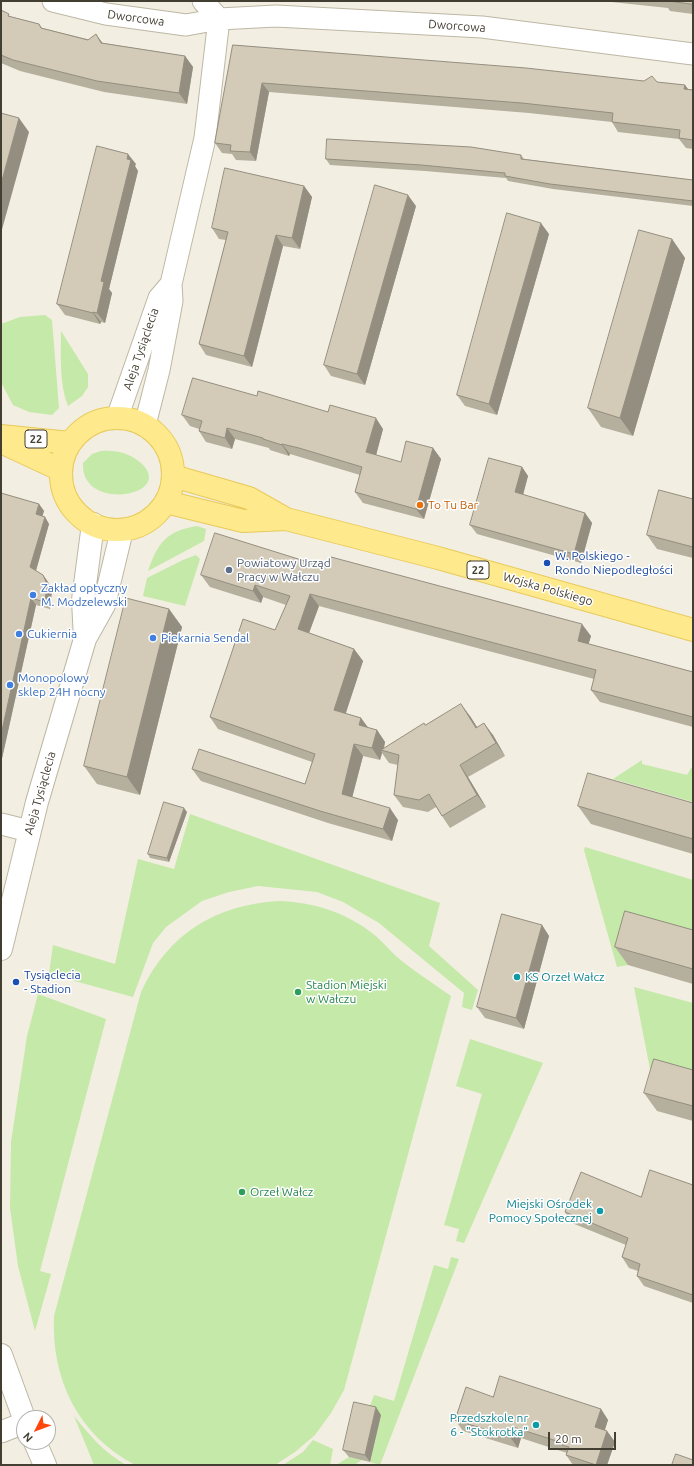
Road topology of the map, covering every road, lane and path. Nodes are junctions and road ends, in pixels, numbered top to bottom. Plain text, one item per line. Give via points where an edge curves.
1 (53, 1) edge
2 (204, 1) edge
3 (219, 19) junction
4 (693, 54) edge
5 (171, 284) junction
6 (117, 418) junction
7 (145, 425) junction
8 (1, 436) edge
9 (1, 442) edge
10 (70, 443) junction
11 (61, 470) junction
12 (173, 476) junction
13 (166, 502) junction
14 (286, 519) junction
15 (93, 524) junction
16 (122, 530) junction
17 (693, 630) edge
18 (85, 639) junction
19 (1, 824) edge
20 (29, 831) junction
21 (1, 949) edge
22 (1, 1355) edge
23 (21, 1410) edge
24 (16, 1427) edge
25 (1, 1432) edge
26 (38, 1450) edge
27 (45, 1465) edge

1 - 3 street, Dworcowa via 106,14 186,25
2 - 3 street
3 - 4 street, Dworcowa via 276,16 482,27
3 - 5 street, Aleja Tysiąclecia via 205,138
5 - 6 street, Aleja Tysiąclecia via 159,298
5 - 7 street, Aleja Tysiąclecia via 172,301
6 - 7 main road
6 - 10 main road via 99,421 83,429
7 - 12 main road via 160,438 170,456
8 - 10 main road, 22
9 - 11 main road, 22
10 - 11 main road
11 - 15 main road via 64,492 75,511
12 - 13 main road
12 - 14 main road, Wojska Polskiego / 22 via 249,498
13 - 14 main road, Wojska Polskiego / 22 via 243,521
13 - 16 main road via 154,516 140,525
14 - 17 main road, Wojska Polskiego / 22 via 438,558
15 - 16 main road via 107,529
15 - 18 street, Aleja Tysiąclecia via 83,600
16 - 18 street, Aleja Tysiąclecia via 104,605
18 - 20 street, Aleja Tysiąclecia
19 - 20 street
20 - 21 street, Aleja Tysiąclecia
22 - 23 street
24 - 25 street
26 - 27 street

